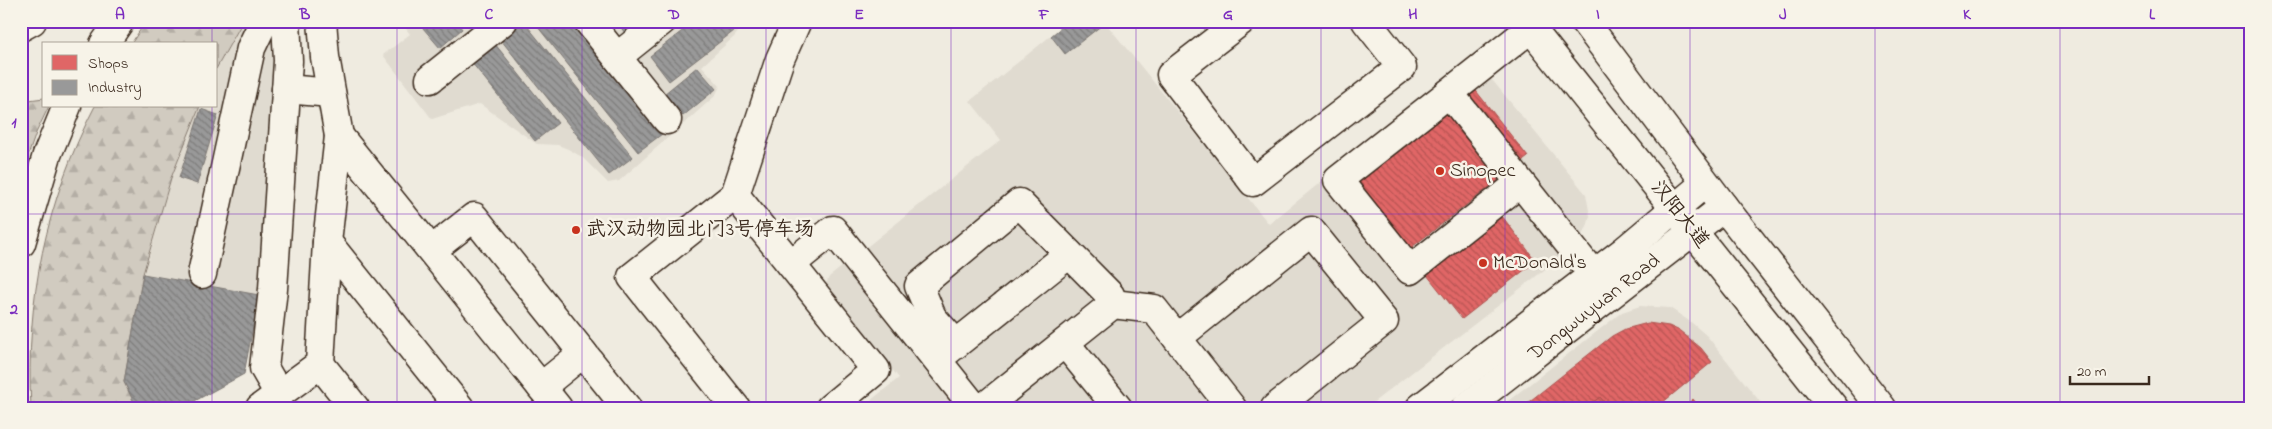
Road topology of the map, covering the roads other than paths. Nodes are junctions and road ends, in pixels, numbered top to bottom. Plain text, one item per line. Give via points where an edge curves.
1 (32, 21) edge
2 (120, 21) edge
3 (264, 21) edge
4 (286, 21) edge
5 (322, 21) edge
6 (503, 21) edge
7 (588, 21) edge
8 (662, 21) edge
9 (797, 21) edge
10 (1241, 21) edge
11 (1584, 21) edge
12 (1372, 23) edge
13 (1528, 25) edge
14 (21, 27) edge
15 (105, 42) edge
16 (616, 57) junction
17 (430, 79) dead end
18 (286, 89) junction
19 (331, 93) junction
20 (1448, 93) junction
21 (66, 108) edge
22 (667, 120) dead end
23 (339, 136) junction
24 (1705, 182) junction
25 (1520, 183) junction
26 (736, 195) junction
27 (1724, 208) junction
28 (1674, 209) junction
29 (1692, 231) junction
30 (327, 242) junction
31 (21, 243) edge
32 (432, 250) junction
33 (1069, 254) junction
34 (791, 264) junction
35 (202, 274) dead end
36 (1593, 274) junction
37 (1113, 304) junction
38 (1177, 338) junction
39 (1065, 343) junction
40 (946, 352) junction
41 (583, 353) junction
42 (320, 364) junction
43 (541, 386) junction
44 (270, 401) edge
45 (734, 407) edge
46 (355, 408) edge
47 (460, 408) edge
48 (558, 408) edge
49 (627, 408) edge
50 (830, 408) edge
51 (975, 408) edge
52 (983, 408) edge
53 (1118, 408) edge
54 (1232, 408) edge
55 (1276, 408) edge
56 (1420, 408) edge
57 (1465, 408) edge
58 (1834, 408) edge
59 (1882, 408) edge

1 - 14 main road
2 - 15 main road
3 - 35 main road via 251,48
4 - 18 main road
5 - 19 main road
6 - 17 main road
7 - 16 main road
8 - 16 main road
9 - 26 main road via 780,59
10 - 12 main road via 1170,75 1253,182 1402,67
11 - 24 main road, 汉阳大道
13 - 20 main road
13 - 28 main road, 汉阳大道
16 - 22 main road
18 - 19 main road
18 - 44 main road via 273,289 264,368
19 - 23 main road
20 - 25 main road
20 - 25 main road via 1338,180 1410,270
21 - 31 main road via 47,156
23 - 30 main road
23 - 32 main road
24 - 27 main road, 汉阳大道
24 - 28 main road, Dongwuyuan Road
25 - 36 main road
26 - 34 main road
26 - 45 main road via 632,277
27 - 29 main road, Dongwuyuan Road
27 - 59 main road, 汉阳大道
28 - 29 main road, 汉阳大道
28 - 36 main road, Dongwuyuan Road
29 - 57 main road, Dongwuyuan Road
29 - 58 main road, 汉阳大道
30 - 42 main road
30 - 47 main road
32 - 41 main road via 474,217
32 - 43 main road
33 - 37 main road via 1110,295
33 - 40 main road
33 - 40 main road via 1019,202 919,286
34 - 40 main road via 833,230
34 - 50 main road via 876,370
36 - 56 main road, Dongwuyuan Road
37 - 38 main road via 1154,309
37 - 39 main road
38 - 54 main road
38 - 55 main road via 1311,231 1384,321
39 - 52 main road
39 - 53 main road
40 - 51 main road
41 - 43 main road
41 - 49 main road
42 - 44 main road
42 - 46 main road
43 - 48 main road

